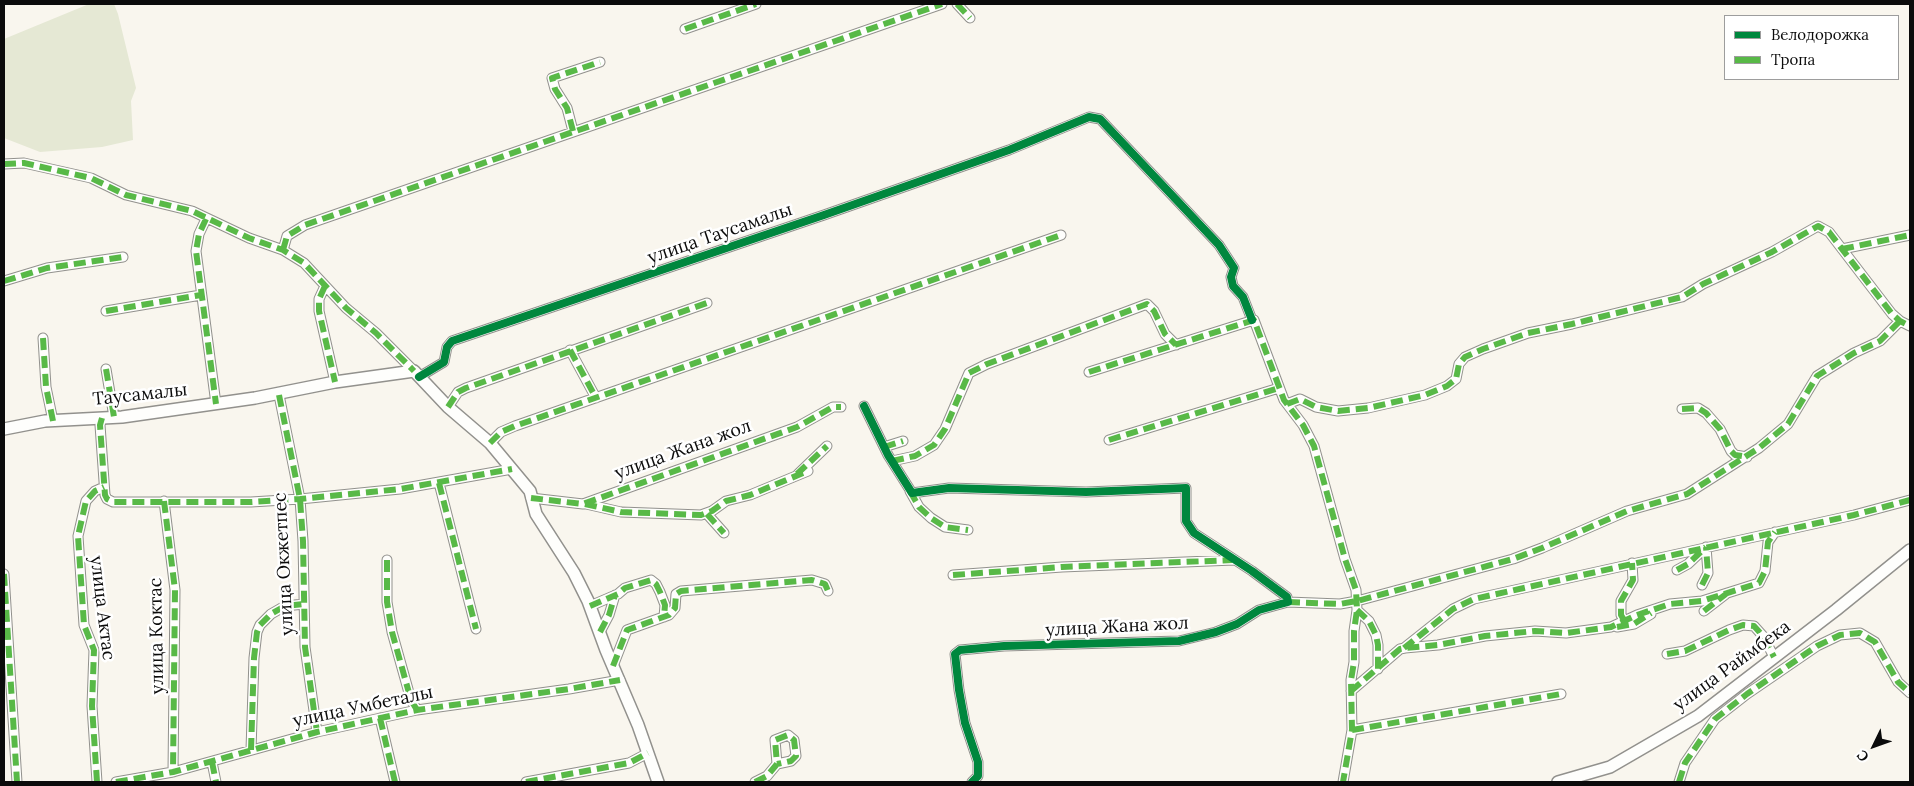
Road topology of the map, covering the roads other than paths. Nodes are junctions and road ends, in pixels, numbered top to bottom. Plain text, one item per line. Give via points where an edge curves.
1 (756, 4) edge
2 (942, 4) edge
3 (957, 4) edge
4 (970, 18) dead end
5 (686, 29) dead end
6 (600, 62) dead end
7 (573, 131) junction
8 (4, 164) edge
9 (206, 219) junction
10 (1910, 235) edge
11 (1060, 236) dead end
12 (1842, 249) junction
13 (283, 250) junction
14 (123, 257) dead end
15 (4, 281) edge
16 (325, 286) junction
17 (201, 295) junction
18 (707, 303) dead end
19 (106, 311) dead end
20 (1252, 320) junction
21 (1900, 321) junction
22 (1910, 326) edge
23 (43, 338) dead end
24 (1176, 345) junction
25 (570, 350) junction
26 (106, 369) dead end
27 (1090, 372) dead end
28 (416, 374) junction
29 (335, 382) junction
30 (1279, 388) junction
31 (279, 395) junction
32 (596, 398) junction
33 (216, 404) junction
34 (1287, 404) junction
35 (864, 406) dead end
36 (448, 407) junction
37 (841, 407) dead end
38 (1682, 408) dead end
39 (108, 417) junction
40 (53, 420) junction
41 (4, 429) edge
42 (1109, 440) dead end
43 (903, 441) dead end
44 (490, 443) junction
45 (827, 446) dead end
46 (884, 447) junction
47 (1748, 457) junction
48 (892, 461) junction
49 (512, 469) junction
50 (808, 471) dead end
51 (794, 478) junction
52 (439, 483) junction
53 (104, 487) junction
54 (910, 491) junction
55 (531, 498) junction
56 (300, 499) junction
57 (1910, 500) edge
58 (164, 501) junction
59 (583, 504) junction
60 (711, 515) junction
61 (968, 530) dead end
62 (1775, 532) junction
63 (724, 533) dead end
64 (1706, 547) junction
65 (1910, 550) edge
66 (387, 560) dead end
67 (1234, 560) junction
68 (1632, 563) junction
69 (1677, 570) dead end
70 (4, 574) edge
71 (953, 574) dead end
72 (1702, 585) dead end
73 (828, 591) dead end
74 (1728, 592) junction
75 (615, 595) junction
76 (1288, 602) junction
77 (304, 604) junction
78 (590, 606) junction
79 (1357, 606) junction
80 (1657, 609) junction
81 (1704, 611) dead end
82 (664, 617) junction
83 (1624, 620) junction
84 (1611, 627) junction
85 (476, 629) dead end
86 (600, 632) junction
87 (1404, 648) junction
88 (1668, 654) dead end
89 (1774, 657) junction
90 (613, 666) junction
91 (1378, 670) junction
92 (620, 680) junction
93 (1351, 691) junction
94 (1910, 693) edge
95 (1562, 694) dead end
96 (417, 710) junction
97 (380, 718) junction
98 (1352, 730) junction
99 (318, 732) junction
100 (251, 750) junction
101 (648, 753) junction
102 (212, 762) junction
103 (777, 764) dead end
104 (173, 772) junction
105 (137, 780) edge
106 (17, 782) edge
107 (98, 782) edge
108 (116, 782) edge
109 (216, 782) edge
110 (395, 782) edge
111 (526, 782) edge
112 (658, 782) edge
113 (755, 782) edge
114 (972, 782) edge
115 (1343, 782) edge
116 (1558, 782) edge
117 (1679, 782) edge

1 - 5 street
2 - 7 street
3 - 4 street
6 - 7 street via 552,78 554,89 567,108
7 - 13 street via 294,229 287,236
8 - 9 street via 24,163 92,178 126,195 192,211
9 - 13 street
9 - 17 street via 196,251
10 - 12 street
11 - 32 street
12 - 21 street
12 - 34 street via 1830,232 1818,226 1682,297 1528,333 1483,349 1465,357 1459,364 1456,379 1448,386 1425,395 1345,410 1316,407 1300,399
13 - 16 street via 304,263
14 - 15 street via 47,268
16 - 28 street
16 - 29 street via 319,299 319,310
17 - 19 street
17 - 33 street
18 - 25 street
20 - 24 street
20 - 28 street, улица Таусамалы via 1243,297 1233,286 1234,268 1229,258 1205,228 1100,119 1089,117 824,215 452,341 447,347 444,362
20 - 30 street
21 - 22 street
21 - 47 street via 1876,344 1816,376 1788,424
23 - 40 street via 46,387
24 - 27 street
24 - 48 street via 1165,334 1147,304 980,366 969,374 945,429 934,445 923,453
25 - 32 street
25 - 36 street via 466,388 458,392
26 - 39 street
28 - 29 street, улица Таусамалы
28 - 36 street
29 - 31 street, улица Таусамалы
30 - 34 street
30 - 42 street
31 - 33 street, Таусамалы
31 - 56 street, улица Окжетпес
32 - 44 street via 508,429
33 - 39 street, Таусамалы
34 - 79 street via 1314,446 1356,590
35 - 46 street
36 - 44 street
37 - 59 street, улица Жана жол via 833,407 797,427
38 - 47 street via 1698,408 1706,413 1720,429 1731,451
39 - 40 street, Таусамалы
39 - 53 street via 100,424
40 - 41 street, Таусамалы
43 - 46 street
44 - 49 street
45 - 51 street
46 - 48 street
47 - 79 street via 1687,494 1627,511 1512,559 1464,570
48 - 54 street
49 - 52 street
49 - 55 street via 530,491
50 - 51 street
51 - 60 street via 726,501
52 - 56 street
52 - 85 street
53 - 58 street via 107,499 113,502
53 - 107 street, улица Актас via 86,501 78,536 84,625 94,650 92,706
54 - 61 street via 918,507 931,518 945,527
54 - 67 street via 916,494 948,488 1086,492 1186,488 1188,525 1194,533
55 - 59 street, улица Жана жол
55 - 78 street via 536,514 574,573
56 - 58 street
56 - 77 street, улица Окжетпес
57 - 62 street
58 - 104 street, улица Коктас via 175,590
59 - 60 street via 621,512
60 - 63 street
62 - 64 street
62 - 74 street via 1768,542 1763,580
64 - 68 street
64 - 69 street
64 - 72 street via 1708,573
65 - 89 street, улица Раймбека
66 - 96 street via 387,602 391,623 411,700
67 - 71 street
67 - 76 street via 1275,587 1287,597
68 - 83 street via 1633,580 1622,601
68 - 87 street via 1474,599 1453,609
70 - 106 street
73 - 82 street via 821,581 812,580 681,591 675,596 675,608
74 - 80 street via 1702,601 1670,604
74 - 81 street
75 - 78 street
75 - 82 street via 624,588 651,580 656,584 665,606
75 - 86 street
76 - 79 street
76 - 114 street, улица Жана жол via 1259,610 1216,632 1179,641 960,650 955,654 958,690 978,762 978,776
77 - 99 street, улица Окжетпес via 305,646
77 - 100 street via 285,606 271,614 260,624 257,632
78 - 86 street
79 - 91 street via 1376,635
79 - 93 street
80 - 83 street
80 - 84 street via 1634,624
82 - 90 street via 627,630
83 - 84 street
84 - 87 street via 1566,633 1550,630 1519,632
86 - 90 street
87 - 91 street
88 - 89 street via 1685,651 1718,633 1748,625 1754,626 1763,636
89 - 116 street, улица Раймбека via 1698,716 1610,767
90 - 92 street
91 - 93 street
92 - 96 street, улица Умбеталы
92 - 101 street
93 - 98 street
94 - 117 street via 1898,682 1875,642 1860,633 1840,635 1817,646 1715,720 1685,763
95 - 98 street
96 - 97 street, улица Умбеталы
97 - 99 street, улица Умбеталы
97 - 110 street
98 - 115 street
99 - 100 street, улица Умбеталы
100 - 102 street, улица Умбеталы
101 - 111 street via 629,763
101 - 112 street
102 - 104 street, улица Умбеталы
102 - 109 street
103 - 113 street via 767,776
104 - 105 street, улица Умбеталы
105 - 108 street, улица Умбеталы

